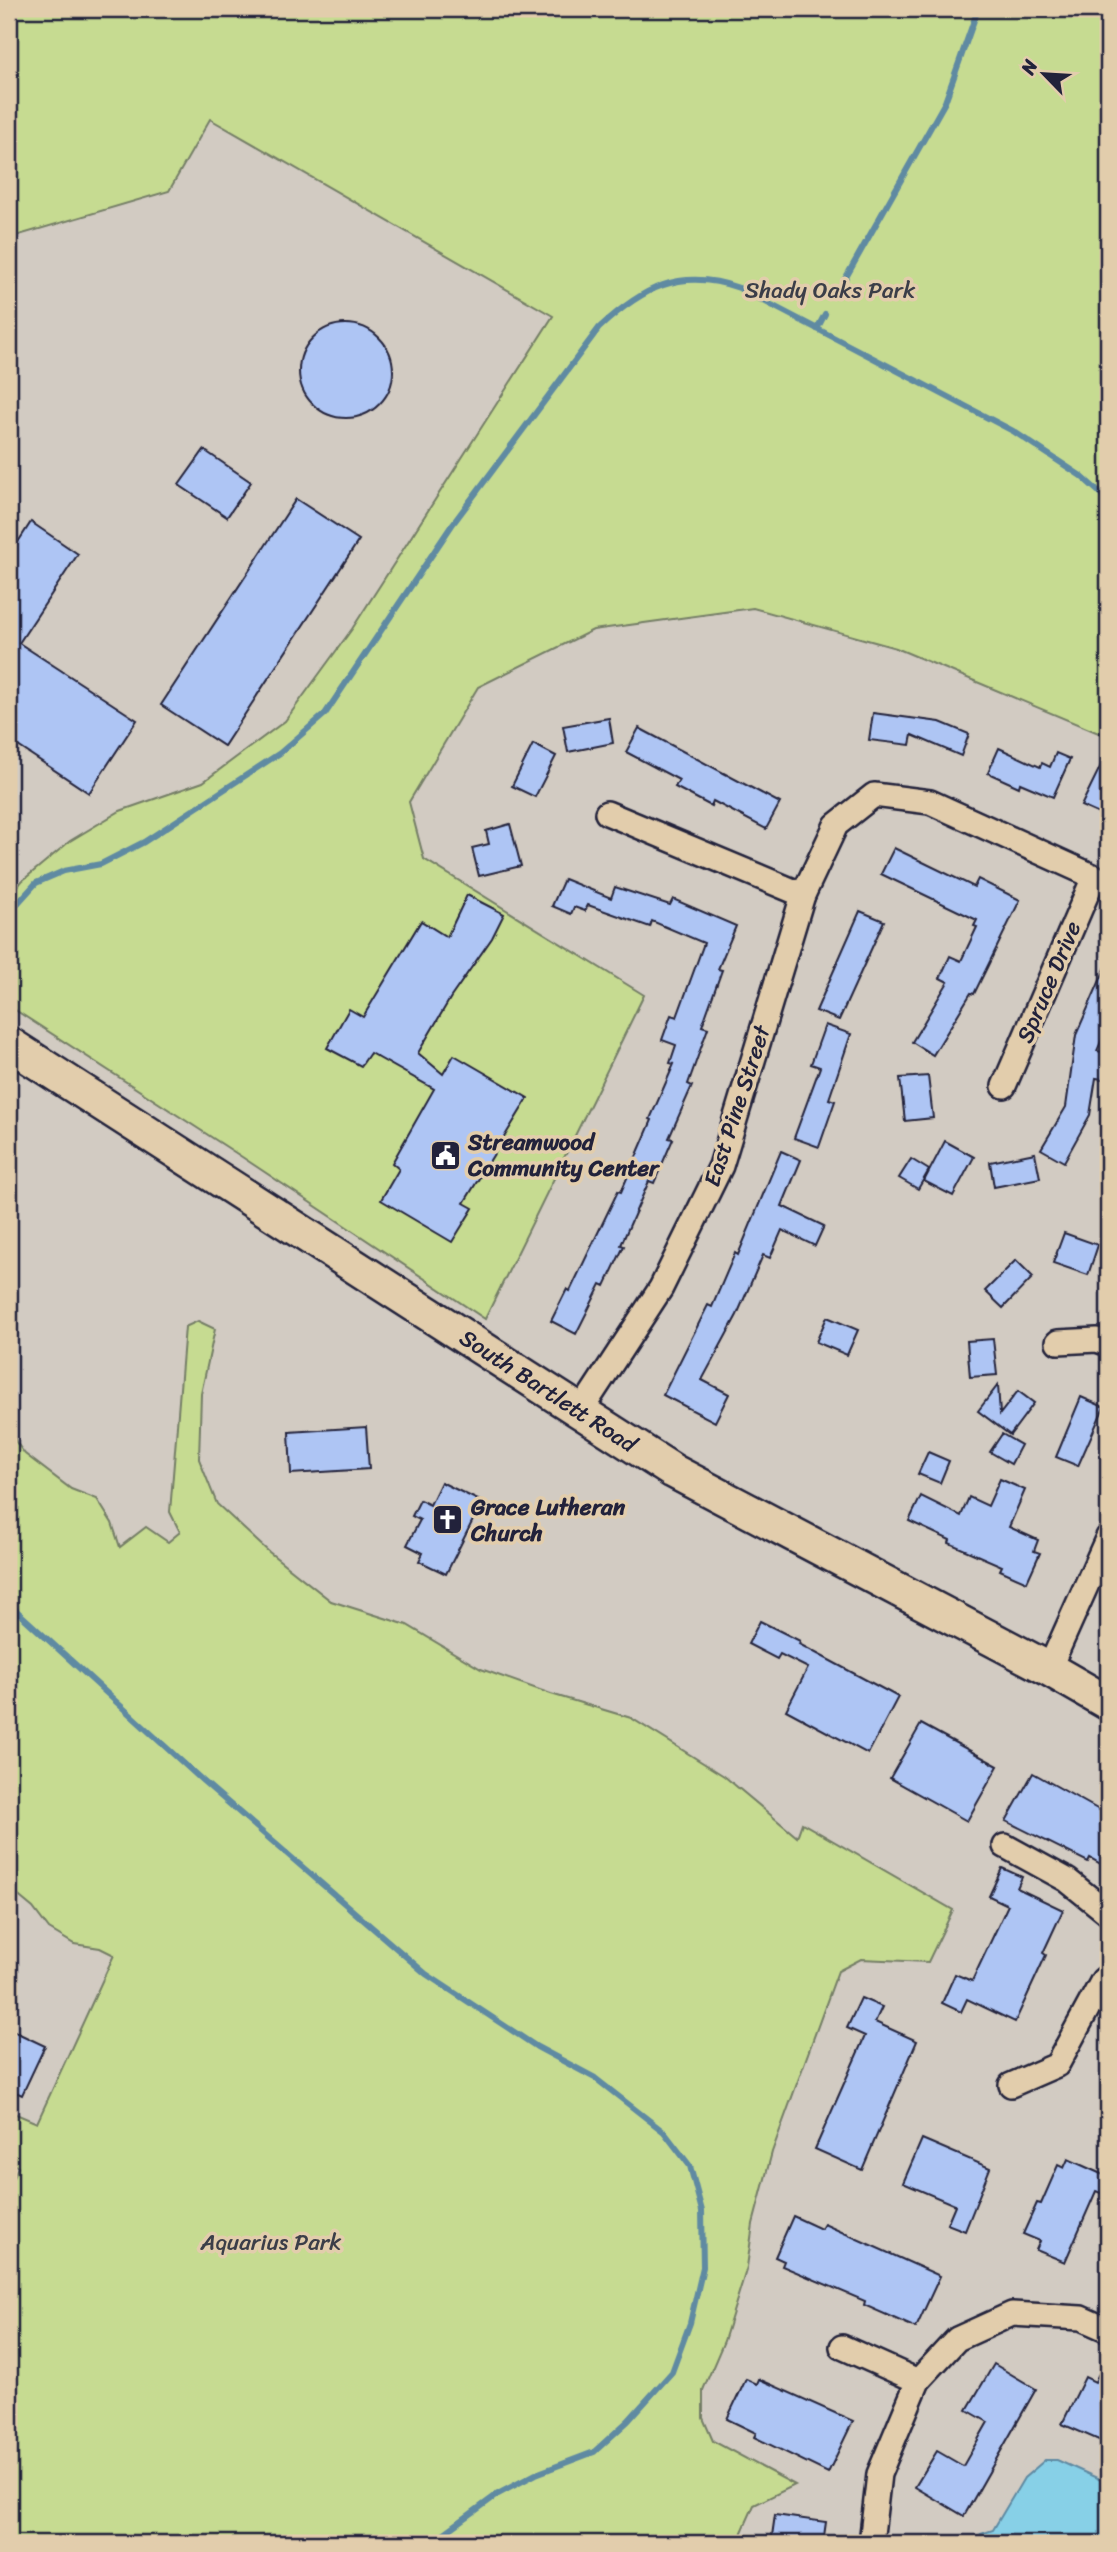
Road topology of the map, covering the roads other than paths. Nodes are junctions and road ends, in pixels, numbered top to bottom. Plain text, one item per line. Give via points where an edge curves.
1 (607, 813) dead end
2 (1101, 880) edge
3 (803, 895) junction
4 (9, 1044) edge
5 (1004, 1086) dead end
6 (1058, 1342) dead end
7 (1108, 1344) edge
8 (580, 1412) junction
9 (1108, 1537) edge
10 (1049, 1669) junction
11 (1108, 1703) edge
12 (1005, 1846) dead end
13 (1108, 1913) edge
14 (1108, 1976) edge
15 (1011, 2085) dead end
16 (1108, 2330) edge
17 (842, 2347) dead end
18 (918, 2381) junction
19 (872, 2543) edge

1 - 3 street
2 - 3 street, East Pine Street via 930,802 874,795 836,825
2 - 5 street, Spruce Drive
3 - 8 street, East Pine Street via 722,1166 661,1288
4 - 8 main road, South Bartlett Road
6 - 7 street via 1097,1339
8 - 10 main road, South Bartlett Road via 673,1471
9 - 10 street
10 - 11 main road, South Bartlett Road
12 - 13 street via 1067,1880
14 - 15 street via 1057,2065
16 - 18 street via 1081,2318 1012,2314 957,2339
17 - 18 street
18 - 19 street via 879,2474

